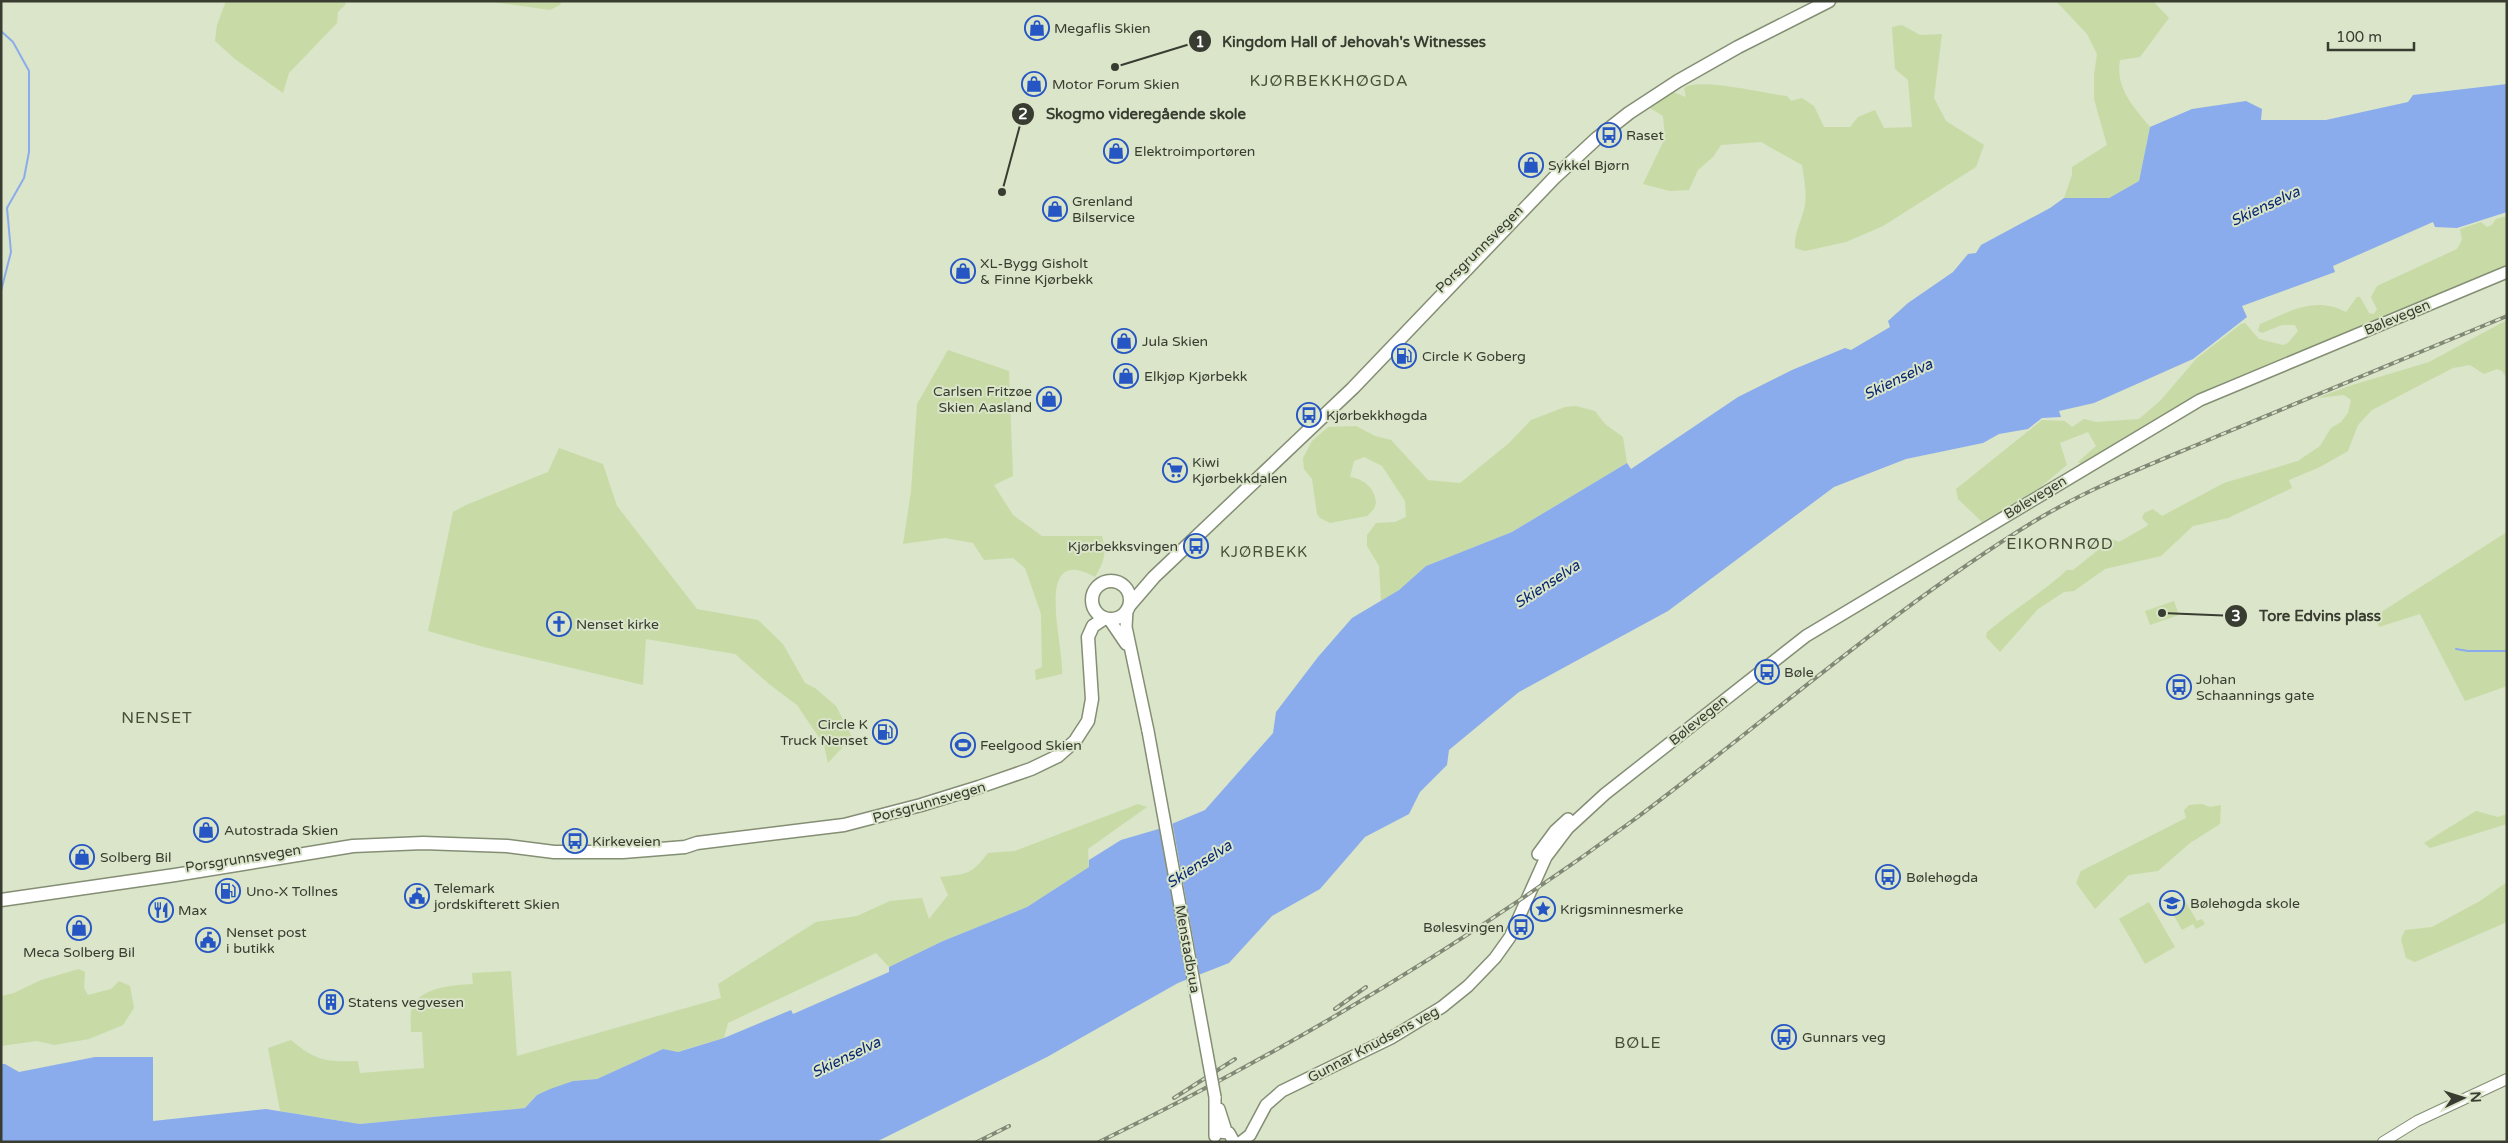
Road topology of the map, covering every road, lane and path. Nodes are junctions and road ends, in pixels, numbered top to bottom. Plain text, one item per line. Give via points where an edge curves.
1 (1829, 1) edge
2 (2507, 272) edge
3 (1154, 576) junction
4 (1124, 586) junction
5 (1094, 608) junction
6 (1128, 608) junction
7 (1107, 618) junction
8 (1132, 655) junction
9 (1090, 673) junction
10 (77, 890) junction
11 (1, 900) edge
12 (1, 908) edge
13 (1508, 937) joint
14 (2507, 1079) edge
15 (1256, 1125) junction
16 (1220, 1138) edge
17 (1242, 1142) edge
18 (2382, 1142) edge

1 - 3 highway, Porsgrunnsvegen via 1665,81 1602,127 1441,286 1248,488
2 - 13 main road, Bølevegen via 2223,390 2159,424 1806,636 1605,794 1568,828 1546,857
3 - 4 highway, Porsgrunnsvegen via 1139,584
3 - 6 highway, Porsgrunnsvegen
4 - 5 highway via 1113,582 1098,586 1093,598
4 - 6 highway via 1130,598
5 - 7 highway
5 - 9 highway, Porsgrunnsvegen via 1083,631
6 - 7 highway via 1121,616
6 - 8 main road, Menstadbrua via 1126,627
7 - 8 main road, Menstadbrua via 1115,625
7 - 9 highway, Porsgrunnsvegen via 1093,626 1088,637
8 - 16 main road, Menstadbrua, bridge
9 - 10 highway, Porsgrunnsvegen via 1092,699 1088,721 1065,750 1050,760 921,806 844,825 647,851 554,852 507,846 423,843 353,846
10 - 11 highway, Porsgrunnsvegen
10 - 12 highway, Porsgrunnsvegen
13 - 15 main road, Gunnar Knudsens veg via 1483,964 1443,998 1270,1100
14 - 18 main road via 2417,1121
15 - 16 main road
15 - 17 main road, Gunnar Knudsens veg

